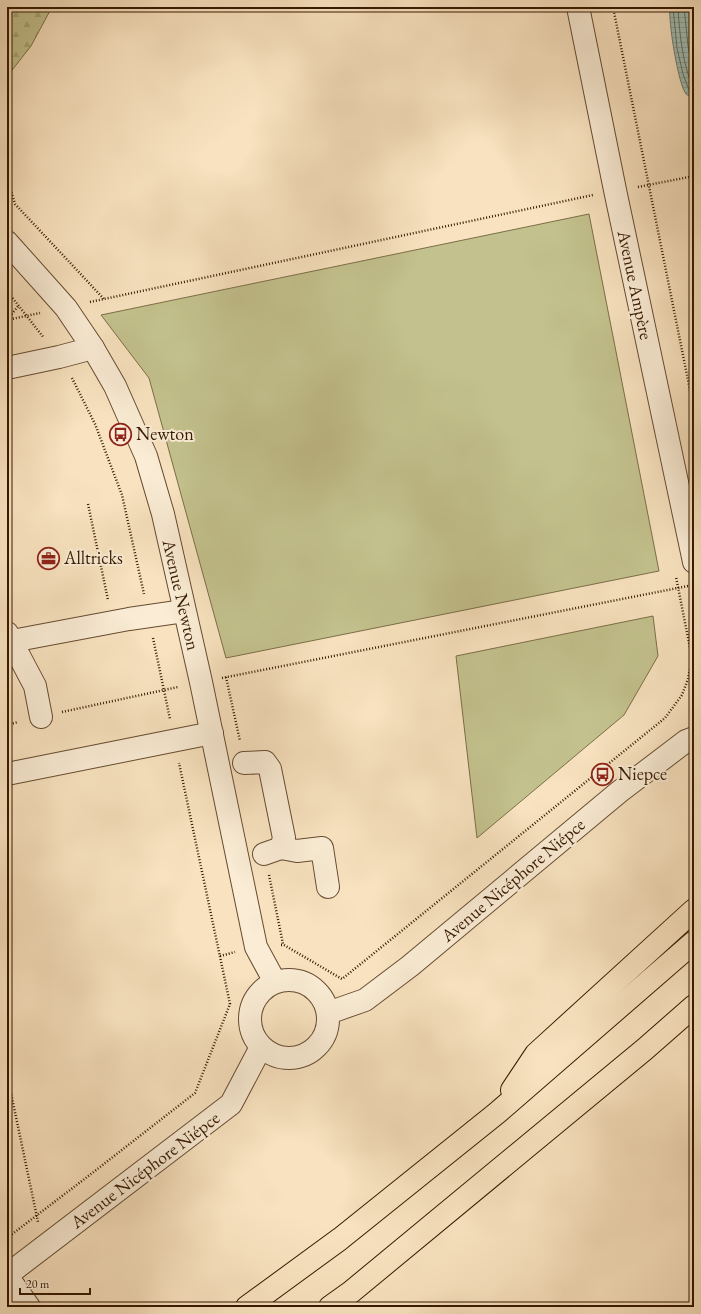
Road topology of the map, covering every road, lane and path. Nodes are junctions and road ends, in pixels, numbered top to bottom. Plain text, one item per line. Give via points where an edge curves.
1 (578, 7) edge
2 (613, 7) edge
3 (694, 176) edge
4 (7, 178) edge
5 (649, 186) junction
6 (615, 190) junction
7 (7, 242) edge
8 (7, 291) edge
9 (104, 299) junction
10 (19, 305) junction
11 (66, 308) junction
12 (26, 315) junction
13 (7, 320) edge
14 (93, 348) junction
15 (59, 357) junction
16 (7, 368) edge
17 (694, 410) edge
18 (88, 504) dead end
19 (694, 562) edge
20 (675, 573) dead end
21 (694, 585) edge
22 (678, 588) junction
23 (184, 611) junction
24 (149, 616) junction
25 (113, 622) junction
26 (10, 637) edge
27 (201, 682) junction
28 (164, 690) junction
29 (41, 717) junction
30 (7, 724) edge
31 (212, 733) junction
32 (694, 738) edge
33 (174, 740) junction
34 (244, 762) dead end
35 (7, 774) edge
36 (328, 887) dead end
37 (694, 910) edge
38 (694, 942) edge
39 (256, 947) junction
40 (220, 956) junction
41 (275, 982) junction
42 (694, 1006) edge
43 (328, 1013) junction
44 (261, 1047) junction
45 (7, 1074) edge
46 (497, 1113) junction
47 (33, 1194) dead end
48 (7, 1238) edge
49 (7, 1276) edge
50 (29, 1307) edge
51 (247, 1307) edge
52 (330, 1307) edge

1 - 6 street, Avenue Ampère
2 - 5 path
3 - 5 path
4 - 9 path via 15,204
5 - 6 path
5 - 17 path
6 - 9 path
6 - 19 street, Avenue Ampère
7 - 11 street, Avenue Newton
8 - 10 path
9 - 11 path
10 - 12 path
10 - 13 path
11 - 12 path
11 - 14 street, Avenue Newton
12 - 13 path
12 - 15 path
14 - 15 street
14 - 23 street, Avenue Newton via 115,386 146,456 163,514
15 - 16 street
15 - 24 path via 95,424 122,495
18 - 25 path
20 - 22 path
21 - 22 path
22 - 27 path
22 - 39 path via 692,658 682,695 665,718 342,979 284,945
23 - 24 street
23 - 27 street, Avenue Newton
24 - 25 street
24 - 28 path
25 - 26 street
26 - 29 street via 35,686
27 - 28 path
27 - 31 street, Avenue Newton
28 - 29 path
28 - 33 path
29 - 30 path
31 - 33 street
31 - 39 street, Avenue Newton
32 - 43 street, Avenue Nicéphore Niépce via 686,741 618,792 410,966 365,1000
33 - 35 street
33 - 40 path
34 - 36 street via 265,762 270,769 284,838 273,851 322,848
37 - 46 highway via 536,1054
38 - 46 highway
39 - 40 path
39 - 41 street, Avenue Newton
40 - 48 path via 230,1004 195,1092
41 - 43 street via 298,981 309,985 318,992
41 - 44 street via 256,998 251,1011 253,1036
42 - 52 highway
43 - 44 street via 324,1037 306,1054 295,1058 282,1058 270,1054
44 - 49 street, Avenue Nicéphore Niépce via 231,1104
45 - 47 path
46 - 51 highway via 340,1239
49 - 50 street

